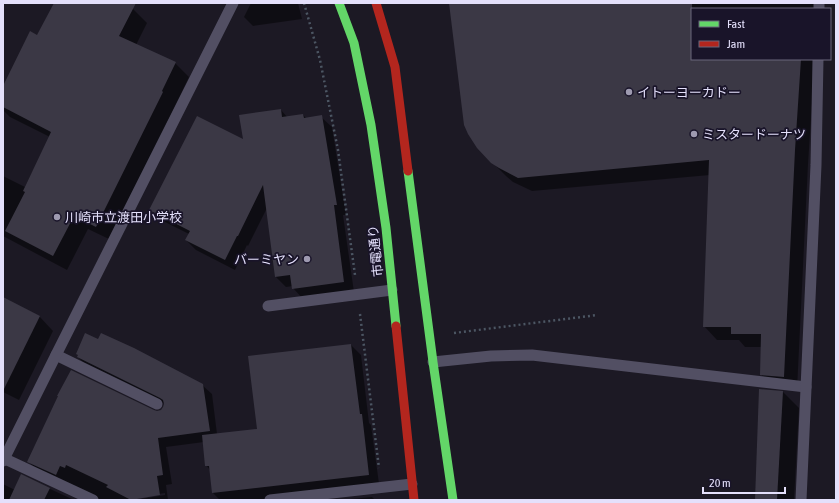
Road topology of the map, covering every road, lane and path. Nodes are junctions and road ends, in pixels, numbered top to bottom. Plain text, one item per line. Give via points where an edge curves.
1 (233, 3) edge
2 (304, 3) edge
3 (339, 3) edge
4 (376, 3) edge
5 (818, 60) edge
6 (392, 290) junction
7 (358, 294) junction
8 (268, 306) dead end
9 (597, 316) dead end
10 (453, 333) dead end
11 (56, 355) junction
12 (433, 362) junction
13 (806, 387) junction
14 (156, 404) dead end
15 (4, 459) edge
16 (380, 475) dead end
17 (412, 484) junction
18 (93, 500) edge
19 (270, 500) edge
20 (414, 500) edge
21 (453, 500) edge
22 (801, 500) edge

1 - 11 lane
2 - 7 path via 320,60 338,150
3 - 6 street, 市電通り via 354,43 372,125
4 - 12 street via 395,67
5 - 13 lane
6 - 7 lane
6 - 17 street, 市電通り
7 - 8 lane
7 - 16 path
9 - 10 path
11 - 14 lane
11 - 15 lane
12 - 13 lane via 532,355
12 - 21 street
13 - 22 lane
15 - 18 lane
17 - 19 lane
17 - 20 street, 市電通り

